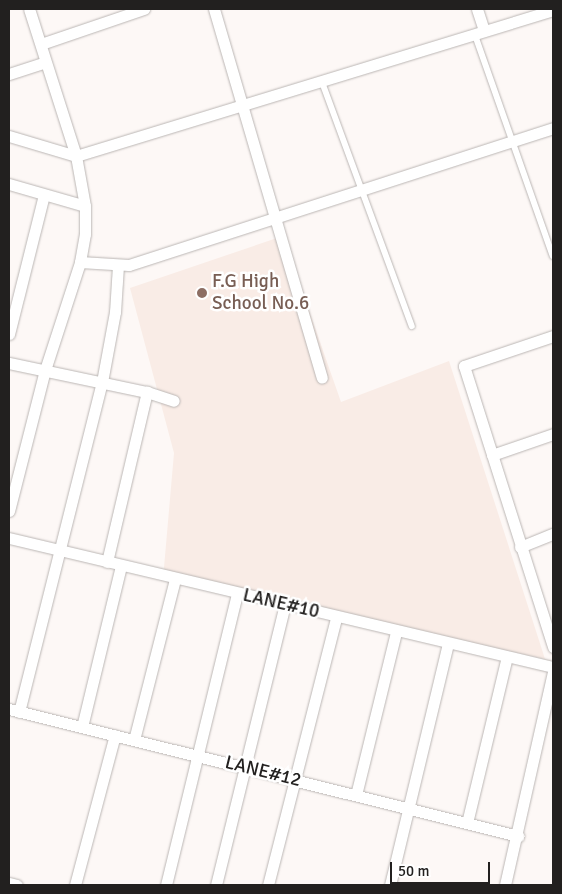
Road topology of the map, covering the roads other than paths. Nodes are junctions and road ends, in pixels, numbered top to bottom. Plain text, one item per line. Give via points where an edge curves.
1 (29, 9) edge
2 (144, 9) edge
3 (214, 9) edge
4 (476, 9) edge
5 (553, 10) edge
6 (479, 32) junction
7 (41, 44) junction
8 (45, 62) junction
9 (9, 74) edge
10 (322, 80) junction
11 (242, 105) junction
12 (553, 128) edge
13 (9, 136) edge
14 (514, 140) junction
15 (76, 156) junction
16 (9, 184) edge
17 (361, 189) junction
18 (44, 194) junction
19 (85, 206) junction
20 (274, 216) junction
21 (553, 256) edge
22 (80, 262) junction
23 (118, 266) junction
24 (412, 326) dead end
25 (9, 334) edge
26 (553, 336) edge
27 (9, 362) edge
28 (45, 370) junction
29 (322, 378) dead end
30 (102, 382) junction
31 (147, 392) junction
32 (174, 401) dead end
33 (553, 434) edge
34 (492, 455) junction
35 (9, 511) edge
36 (553, 534) edge
37 (9, 538) edge
38 (520, 547) junction
39 (60, 551) junction
40 (107, 562) junction
41 (121, 566) junction
42 (175, 579) junction
43 (238, 594) junction
44 (285, 604) junction
45 (336, 618) junction
46 (396, 632) junction
47 (448, 644) junction
48 (553, 647) edge
49 (508, 657) junction
50 (553, 667) edge
51 (553, 672) edge
52 (14, 710) edge
53 (82, 727) junction
54 (114, 736) junction
55 (134, 740) junction
56 (198, 756) junction
57 (244, 767) junction
58 (294, 780) junction
59 (356, 795) junction
60 (408, 808) junction
61 (467, 822) junction
62 (518, 836) junction
63 (9, 883) edge
64 (16, 885) edge
65 (75, 885) edge
66 (166, 885) edge
67 (216, 885) edge
68 (268, 885) edge
69 (390, 885) edge
70 (505, 885) edge

1 - 7 street
2 - 7 street
3 - 11 street
4 - 6 street
5 - 6 street
6 - 10 street
6 - 14 lane
7 - 8 street
8 - 9 street
8 - 15 street
10 - 11 street
10 - 17 lane
11 - 15 street
11 - 20 street
12 - 14 street
13 - 15 street
14 - 17 street
14 - 21 lane
15 - 19 street
16 - 18 street
17 - 20 street
17 - 24 lane
18 - 19 street
18 - 25 street
19 - 22 street
20 - 23 street
20 - 29 street
22 - 23 street
22 - 28 street
23 - 30 street via 115,312
26 - 34 street via 464,366
27 - 28 street
28 - 30 street
28 - 35 street
30 - 31 street
30 - 39 street
31 - 32 street
31 - 40 street
33 - 34 street
34 - 38 street
36 - 38 street
37 - 39 street, LANE#10
38 - 48 street
39 - 40 street, LANE#10
39 - 52 street
40 - 41 street, LANE#10
41 - 42 street, LANE#10
41 - 53 street
42 - 43 street, LANE#10
42 - 55 street
43 - 44 street, LANE#10
43 - 56 street
44 - 45 street, LANE#10
44 - 57 street
45 - 46 street, LANE#10
45 - 58 street
46 - 47 street, LANE#10
46 - 59 street
47 - 49 street, LANE#10
47 - 60 street
49 - 50 street, LANE#10
49 - 61 street
51 - 62 street
52 - 53 street, LANE#12
53 - 54 street, LANE#12
54 - 55 street, LANE#12
54 - 65 street
55 - 56 street, LANE#12
56 - 57 street, LANE#12
56 - 66 street
57 - 58 street, LANE#12
57 - 67 street
58 - 59 street, LANE#12
58 - 68 street
59 - 60 street, LANE#12
60 - 61 street, LANE#12
60 - 69 street
61 - 62 street, LANE#12
62 - 70 street
63 - 64 street

